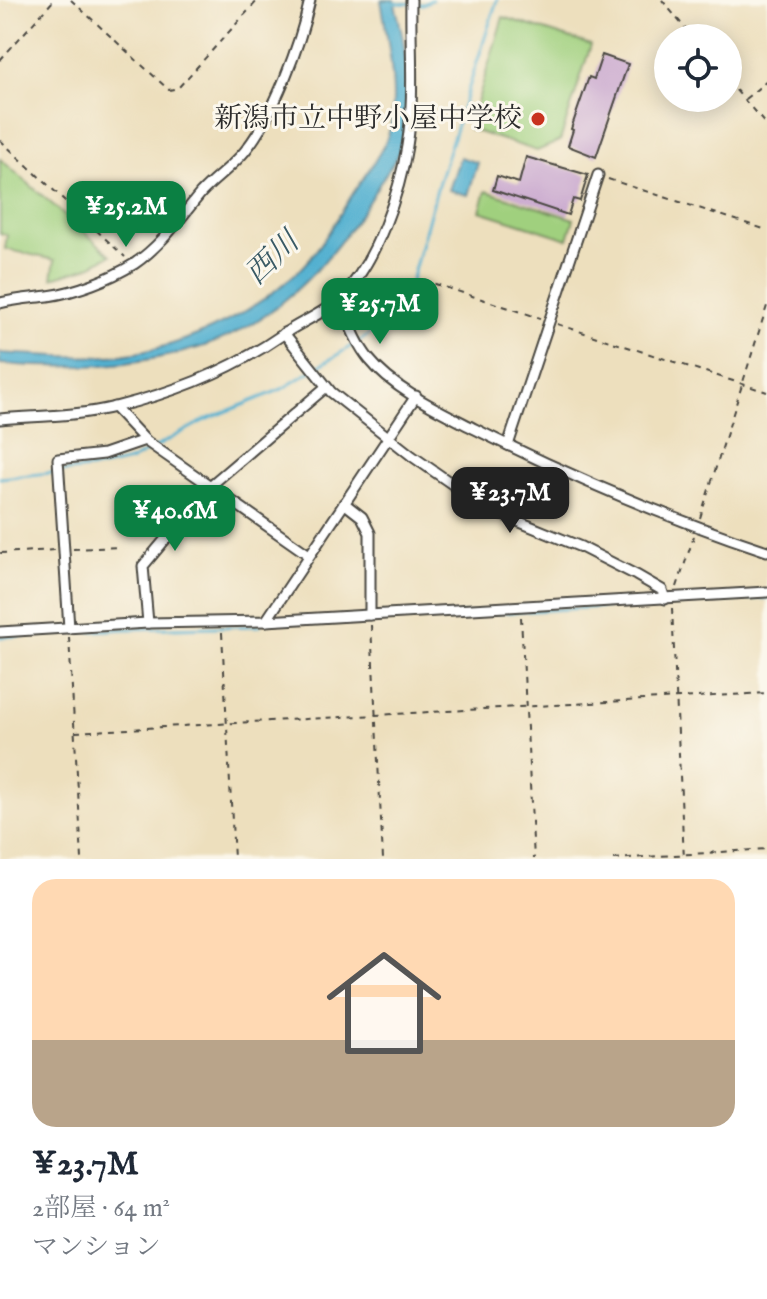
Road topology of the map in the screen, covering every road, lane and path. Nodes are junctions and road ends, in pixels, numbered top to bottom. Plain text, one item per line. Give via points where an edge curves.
1 (54, 0) edge
2 (71, 0) edge
3 (258, 0) edge
4 (310, 0) edge
5 (411, 0) edge
6 (662, 0) edge
7 (682, 24) edge
8 (0, 60) edge
9 (767, 81) edge
10 (742, 98) edge
11 (744, 100) junction
12 (767, 126) edge
13 (0, 140) edge
14 (598, 175) joint
15 (767, 230) edge
16 (133, 264) junction
17 (423, 280) dead end
18 (339, 299) junction
19 (0, 303) edge
20 (767, 306) edge
21 (548, 321) junction
22 (284, 333) junction
23 (741, 384) junction
24 (326, 387) junction
25 (767, 392) edge
26 (416, 396) junction
27 (114, 407) junction
28 (0, 419) edge
29 (387, 438) junction
30 (145, 440) junction
31 (508, 445) junction
32 (210, 486) junction
33 (344, 503) junction
34 (697, 528) junction
35 (767, 551) edge
36 (309, 555) junction
37 (767, 592) edge
38 (668, 598) junction
39 (521, 606) junction
40 (370, 615) junction
41 (266, 621) junction
42 (220, 622) junction
43 (148, 623) junction
44 (69, 628) junction
45 (0, 632) edge
46 (767, 693) edge
47 (675, 698) junction
48 (526, 706) junction
49 (375, 715) junction
50 (228, 722) junction
51 (75, 732) junction
52 (767, 849) edge
53 (684, 857) edge
54 (82, 859) edge
55 (234, 859) edge
56 (383, 859) edge
57 (534, 859) edge
58 (614, 859) edge

1 - 8 path
2 - 3 path via 169,90 178,88
4 - 16 street via 276,97 246,150 204,190 164,240
5 - 18 street via 407,149 380,233 362,272
6 - 7 path
9 - 11 path
10 - 11 path
11 - 12 path
13 - 16 path
14 - 15 path
14 - 21 street
16 - 19 street via 51,296
17 - 21 path
18 - 22 street
18 - 26 street via 368,358
20 - 23 path
21 - 23 path
21 - 31 street
22 - 24 street
22 - 27 street via 216,372
23 - 25 path
23 - 34 path
24 - 29 street
24 - 32 street
26 - 29 street
26 - 31 street
27 - 28 street
27 - 30 street
29 - 33 street
29 - 38 street via 488,509 581,547
30 - 32 street
30 - 44 street via 104,454 58,459
31 - 34 street
32 - 36 street
32 - 43 street via 143,566
33 - 36 street
33 - 40 street via 362,517 370,533
34 - 35 street
34 - 38 path
36 - 41 street
37 - 38 street
38 - 39 street
38 - 47 path
39 - 40 street
39 - 48 path
40 - 41 street
40 - 49 path
41 - 42 street
42 - 43 street
42 - 50 path
43 - 44 street
44 - 45 street
44 - 51 path
46 - 47 path
47 - 48 path
47 - 53 path
48 - 49 path
48 - 57 path
49 - 50 path
49 - 56 path
50 - 51 path
50 - 55 path
51 - 54 path
52 - 53 path
53 - 58 path

